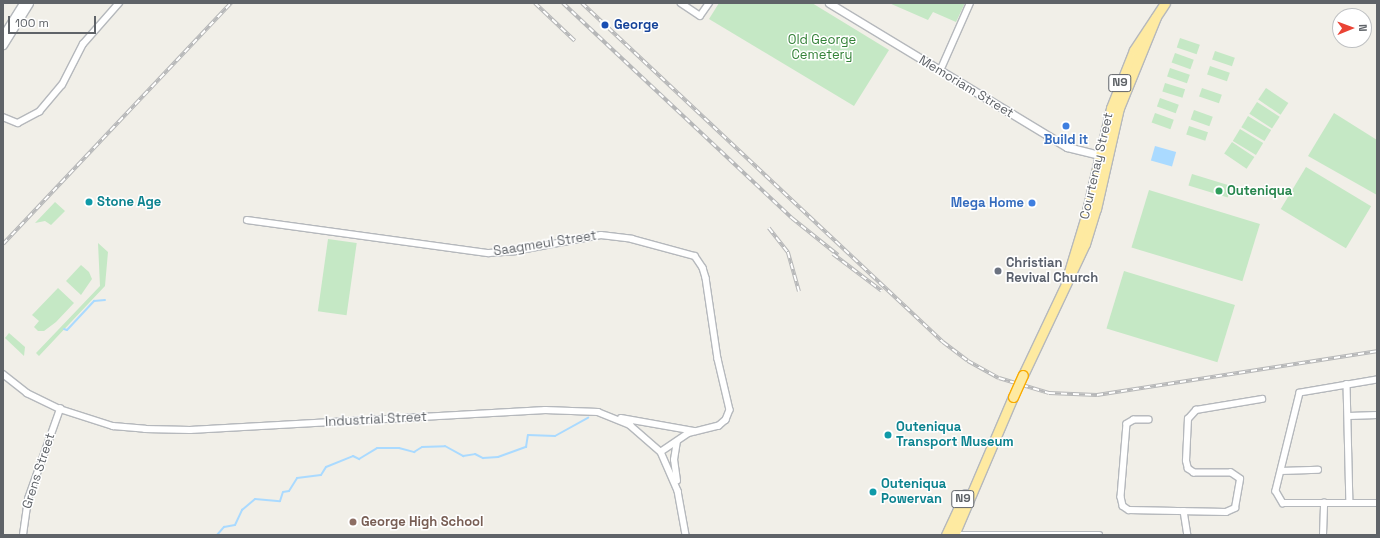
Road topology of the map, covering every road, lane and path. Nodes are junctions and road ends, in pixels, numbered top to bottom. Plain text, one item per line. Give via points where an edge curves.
1 (23, 3) edge
2 (29, 3) edge
3 (119, 3) edge
4 (681, 3) edge
5 (709, 3) edge
6 (829, 3) edge
7 (970, 3) edge
8 (1165, 3) edge
9 (3, 35) edge
10 (3, 45) edge
11 (940, 72) junction
12 (3, 117) edge
13 (1104, 156) junction
14 (247, 220) dead end
15 (3, 374) edge
16 (1377, 380) edge
17 (1347, 384) junction
18 (1262, 399) dead end
19 (60, 409) junction
20 (1377, 415) edge
21 (1349, 416) junction
22 (615, 417) junction
23 (1148, 420) dead end
24 (698, 431) junction
25 (677, 442) junction
26 (661, 452) junction
27 (1318, 470) dead end
28 (1281, 471) junction
29 (678, 491) junction
30 (1324, 503) junction
31 (1350, 503) junction
32 (1377, 503) edge
33 (1184, 511) junction
34 (949, 534) edge
35 (23, 535) edge
36 (686, 535) edge
37 (1099, 535) edge
38 (1188, 535) edge
39 (1323, 535) edge

1 - 9 street
2 - 10 street
3 - 12 street via 83,44 62,85 39,112 18,123
4 - 5 street via 700,16
6 - 11 street, Memoriam Street
7 - 11 street
8 - 13 highway, Courtenay Street / N9 via 1156,17 1122,97
11 - 13 street, Memoriam Street via 1067,147
13 - 34 highway, Courtenay Street / N9, bridge via 1068,276
14 - 24 street, Saagmeul Street via 489,253 515,252 601,235 695,256 706,278 718,359 730,410 726,420 719,426
15 - 19 street, Industrial Street via 27,393
16 - 17 street
17 - 21 street
17 - 28 street via 1300,392
18 - 33 street via 1196,410 1189,416 1186,461 1188,469 1194,473 1236,474 1240,483 1237,502 1231,510
19 - 22 street, Industrial Street via 113,426 190,430 545,410 583,410
19 - 35 street, Grens Street via 28,499
20 - 21 street
21 - 31 street
22 - 24 street
22 - 26 street, Industrial Street via 641,433
23 - 33 street via 1134,420 1128,424 1122,503 1129,510
24 - 25 street, Saagmeul Street
25 - 26 street, Saagmeul Street
25 - 29 street via 674,460
26 - 29 street, Industrial Street
27 - 28 street
28 - 30 street via 1276,491 1280,501
29 - 36 street, Industrial Street
30 - 31 street
30 - 39 street
31 - 32 street
33 - 38 street
34 - 37 street

